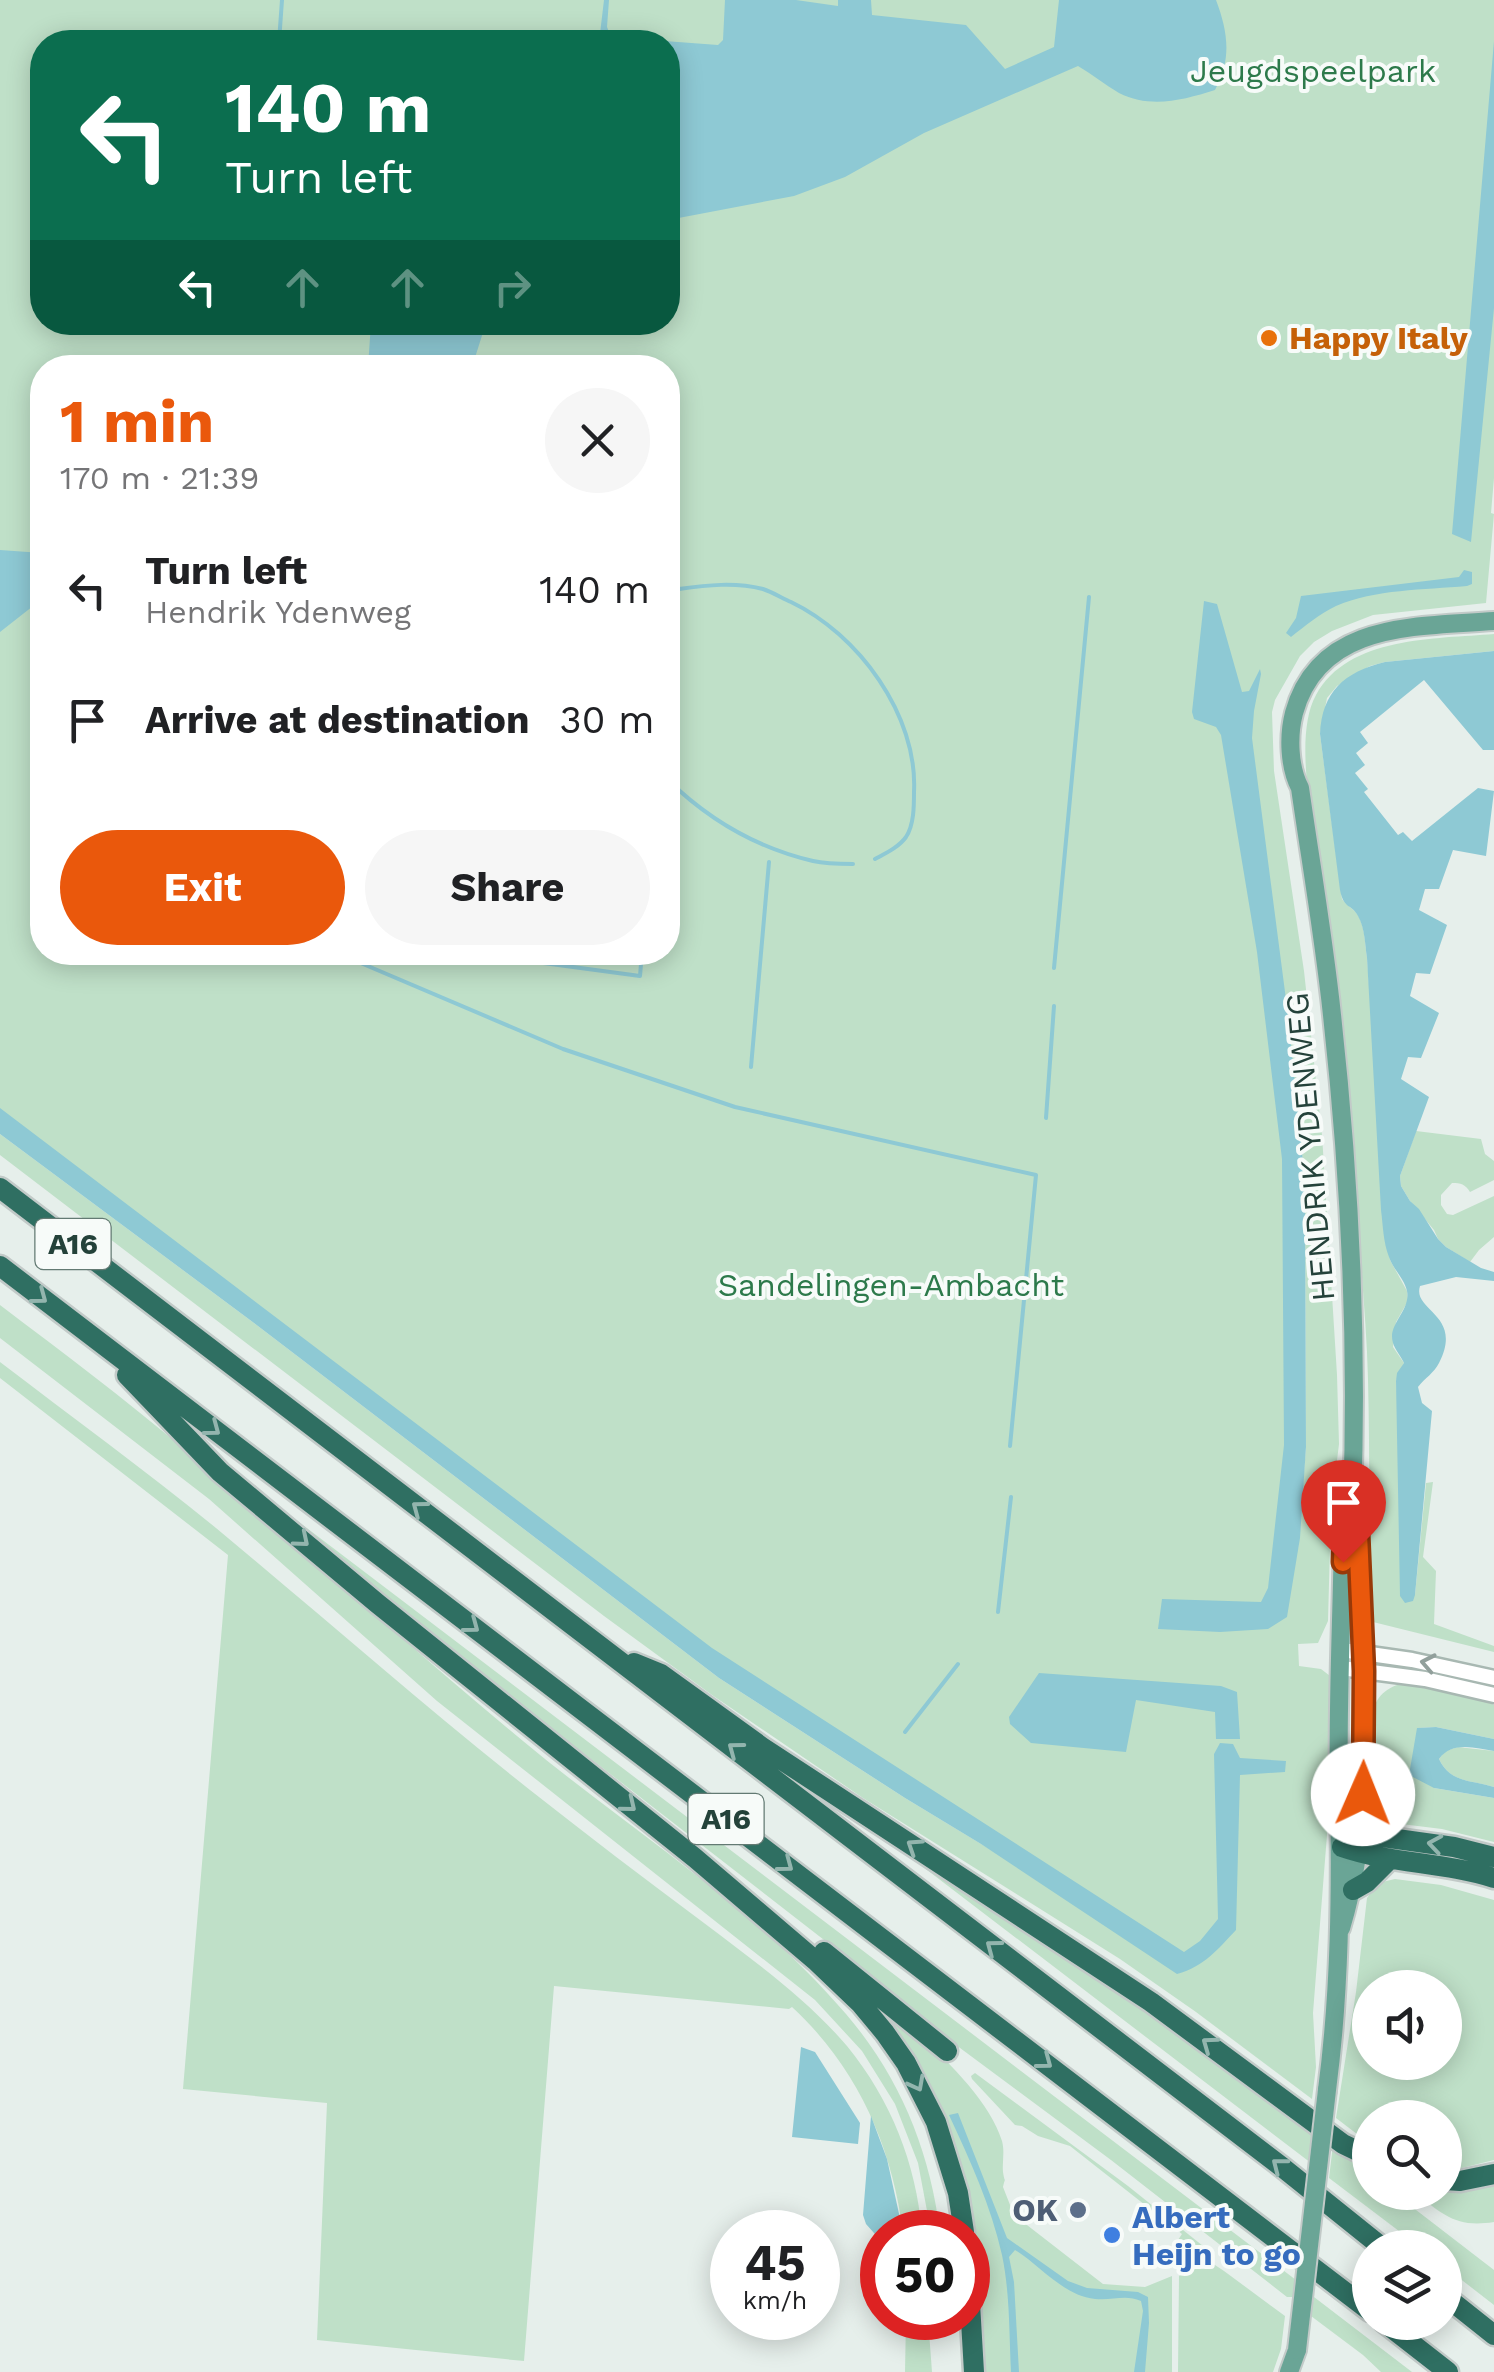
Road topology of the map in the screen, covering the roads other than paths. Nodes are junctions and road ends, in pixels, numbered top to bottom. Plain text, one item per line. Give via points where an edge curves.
1 (1494, 621) edge
2 (1494, 630) edge
3 (1300, 788) junction
4 (0, 1188) edge
5 (0, 1266) edge
6 (80, 1327) junction
7 (1352, 1504) junction
8 (608, 1652) junction
9 (1341, 1659) junction
10 (1363, 1662) junction
11 (1494, 1678) edge
12 (1494, 1695) edge
13 (1354, 1844) junction
14 (1494, 1857) edge
15 (694, 1858) junction
16 (1390, 1859) junction
17 (1494, 1878) edge
18 (1352, 1890) junction
19 (1341, 1928) junction
20 (947, 2051) dead end
21 (1352, 2148) edge
22 (1494, 2174) edge
23 (1462, 2181) edge
24 (961, 2210) edge
25 (1360, 2230) edge
26 (1352, 2298) edge
27 (1462, 2310) edge
28 (1494, 2335) edge
29 (972, 2340) edge
30 (1407, 2340) edge
31 (974, 2372) edge
32 (1292, 2372) edge
33 (1448, 2372) edge

1 - 3 main road, HENDRIK YDENWEG via 1394,630 1360,638 1329,656 1306,682 1292,720
2 - 3 main road, HENDRIK YDENWEG via 1390,641 1334,665 1303,714
3 - 7 main road, HENDRIK YDENWEG via 1347,1175
8 -> 4 highway, A16
5 -> 6 highway, A16
6 -> 15 highway, A16 via 220,1472
6 -> 26 highway, A16
7 - 9 main road, HENDRIK YDENWEG via 1344,1531
7 - 10 main road, HENDRIK YDENWEG
21 -> 8 highway, A16 via 1151,2002 661,1674
25 -> 8 highway, A16
9 - 10 street
9 - 13 main road, HENDRIK YDENWEG via 1339,1791
11 -> 10 street via 1412,1660
10 - 12 street
10 - 13 main road, HENDRIK YDENWEG via 1364,1774
14 -> 13 highway via 1454,1847
13 - 16 highway
13 - 18 main road, HENDRIK YDENWEG
13 - 19 main road, HENDRIK YDENWEG via 1338,1888
15 - 20 highway, A16
15 -> 24 highway, A16 via 817,1962 885,2033 936,2122
16 - 17 highway
16 - 18 highway
18 - 19 main road, HENDRIK YDENWEG
19 - 32 main road, HENDRIK YDENWEG, bridge
22 - 23 highway
27 - 28 highway
29 - 31 highway
30 - 33 highway

